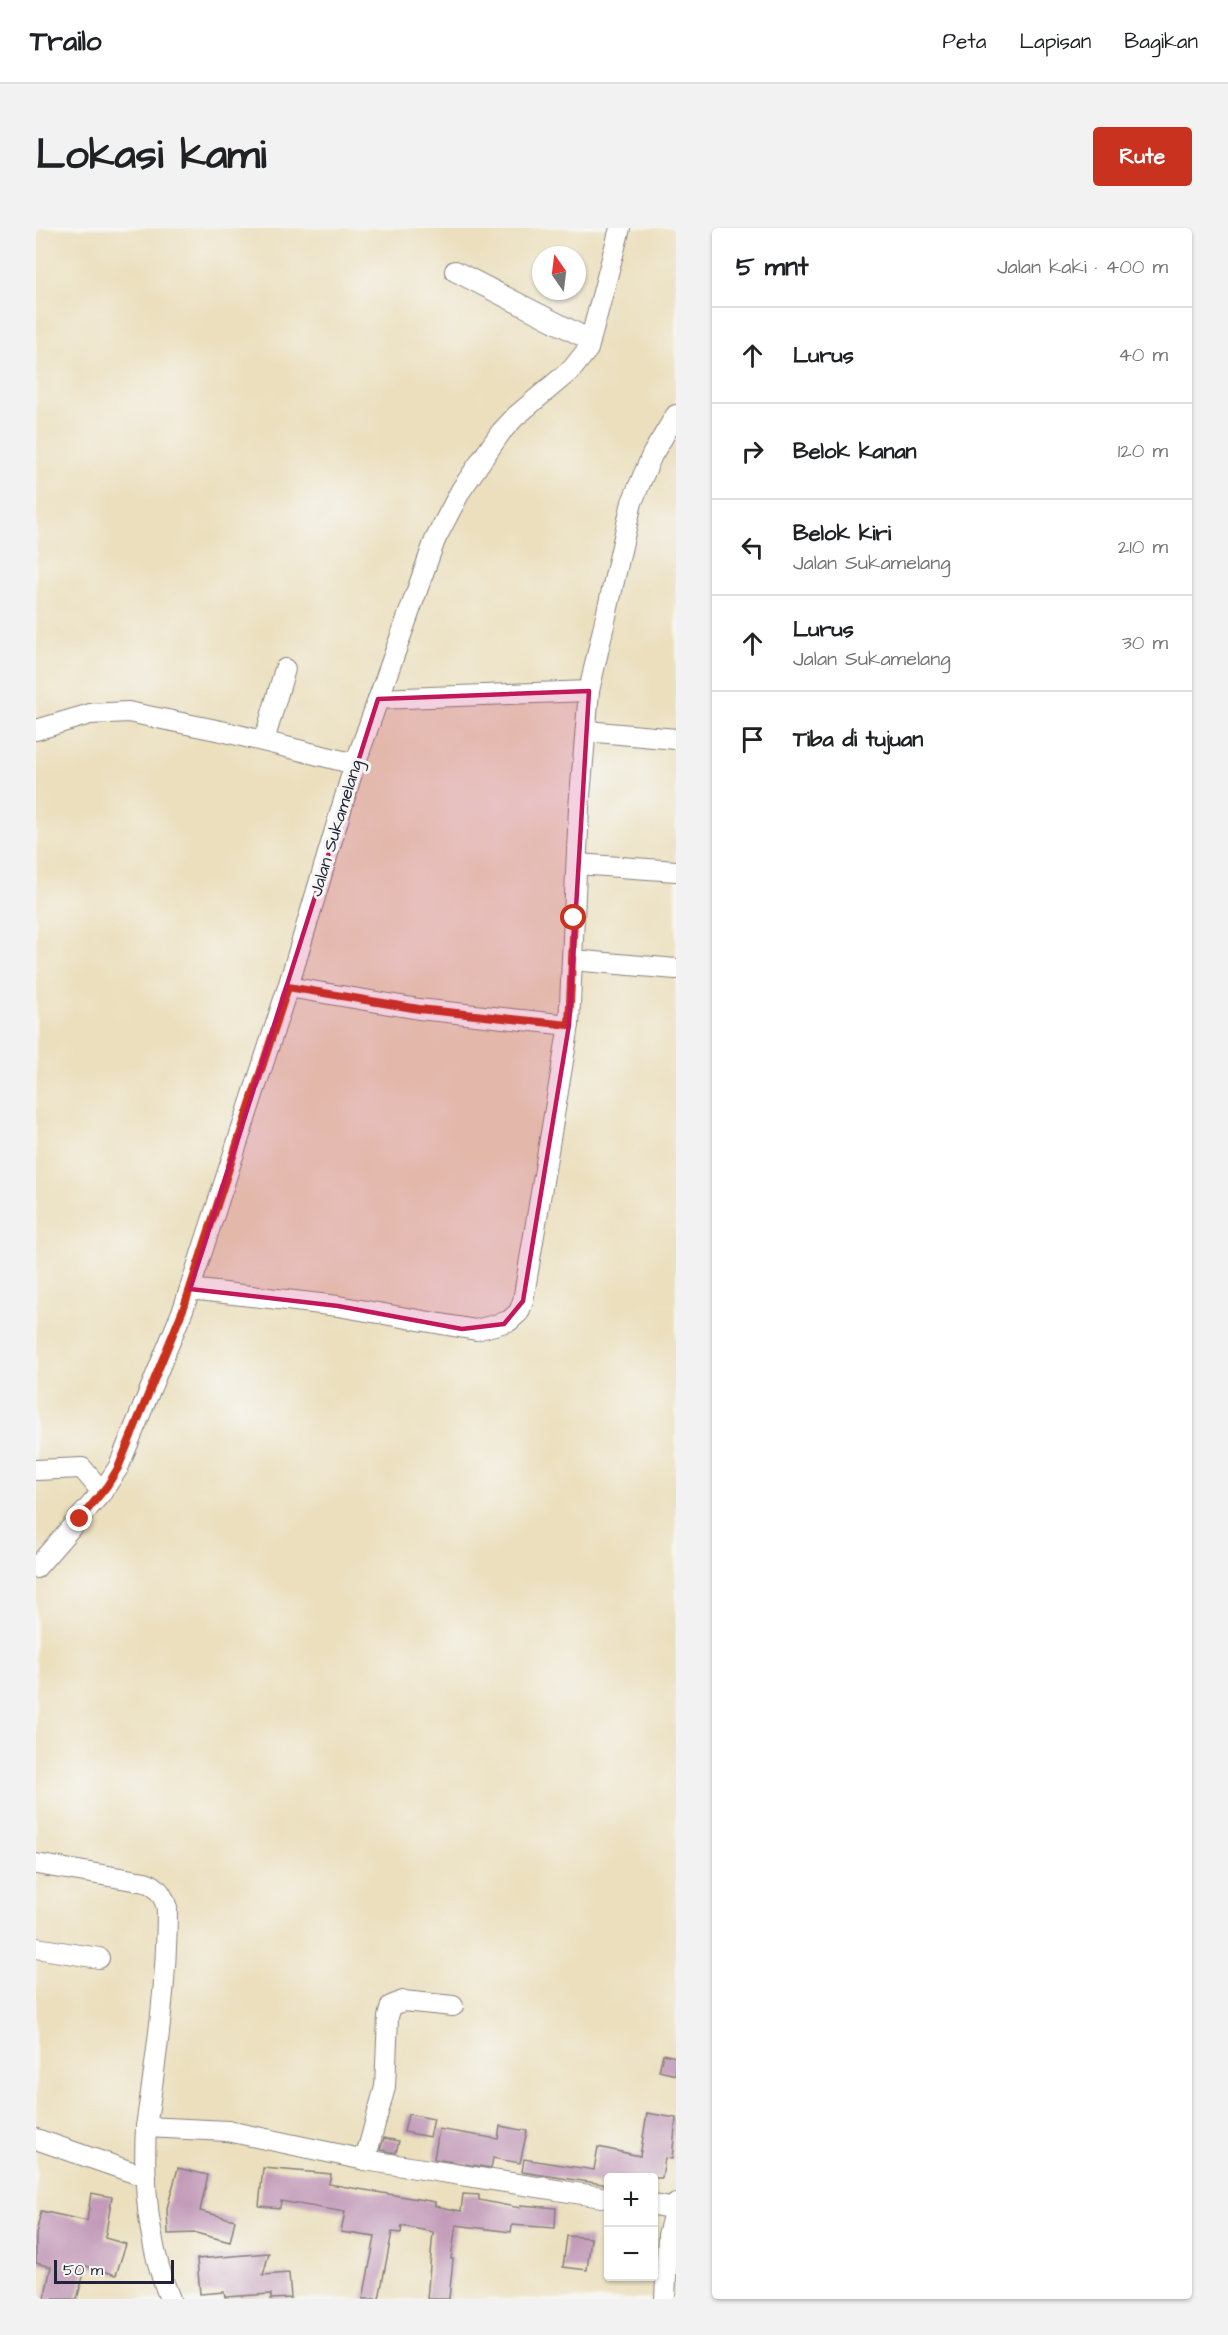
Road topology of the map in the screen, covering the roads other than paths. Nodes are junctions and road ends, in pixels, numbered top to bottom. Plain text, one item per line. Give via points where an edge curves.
1 (620, 228) edge
2 (455, 271) dead end
3 (590, 340) junction
4 (676, 415) edge
5 (285, 669) dead end
6 (589, 691) junction
7 (378, 699) junction
8 (36, 730) edge
9 (586, 731) junction
10 (676, 739) edge
11 (264, 741) junction
12 (355, 764) junction
13 (577, 864) junction
14 (676, 871) edge
15 (572, 960) junction
16 (676, 969) edge
17 (288, 987) junction
18 (569, 1025) junction
19 (190, 1289) junction
20 (36, 1470) edge
21 (105, 1489) junction
22 (36, 1568) edge
23 (36, 1864) edge
24 (36, 1948) edge
25 (99, 1958) dead end
26 (453, 2006) dead end
27 (146, 2127) junction
28 (36, 2139) edge
29 (365, 2160) junction
30 (146, 2176) junction
31 (604, 2197) edge
32 (658, 2205) edge
33 (676, 2207) edge
34 (672, 2236) edge
35 (170, 2299) edge
36 (665, 2299) edge

1 - 3 street, Jalan Sukamelang
2 - 3 street
3 - 7 street, Jalan Sukamelang via 588,349 572,369 501,432 461,490 435,540
4 - 6 street via 632,502
5 - 11 street
6 - 7 street
6 - 9 street
7 - 12 street, Jalan Sukamelang
8 - 11 street via 90,714 128,712
9 - 10 street
9 - 13 street
11 - 12 street
12 - 17 street, Jalan Sukamelang
13 - 14 street
13 - 15 street
15 - 16 street
15 - 18 street
17 - 18 street via 419,1009
17 - 19 street, Jalan Sukamelang
18 - 19 street via 523,1301 519,1312 509,1321 489,1328 462,1329 338,1306
19 - 21 street, Jalan Sukamelang via 118,1468
20 - 21 street via 82,1468
21 - 22 street
23 - 27 street via 145,1882 156,1887 165,1900 167,1954 162,2020
24 - 25 street
26 - 29 street via 403,2001 391,2006 385,2087
27 - 29 street via 228,2131
27 - 30 street
28 - 30 street
29 - 31 street
30 - 35 street via 158,2265
32 - 33 street
33 - 34 street
34 - 36 street

